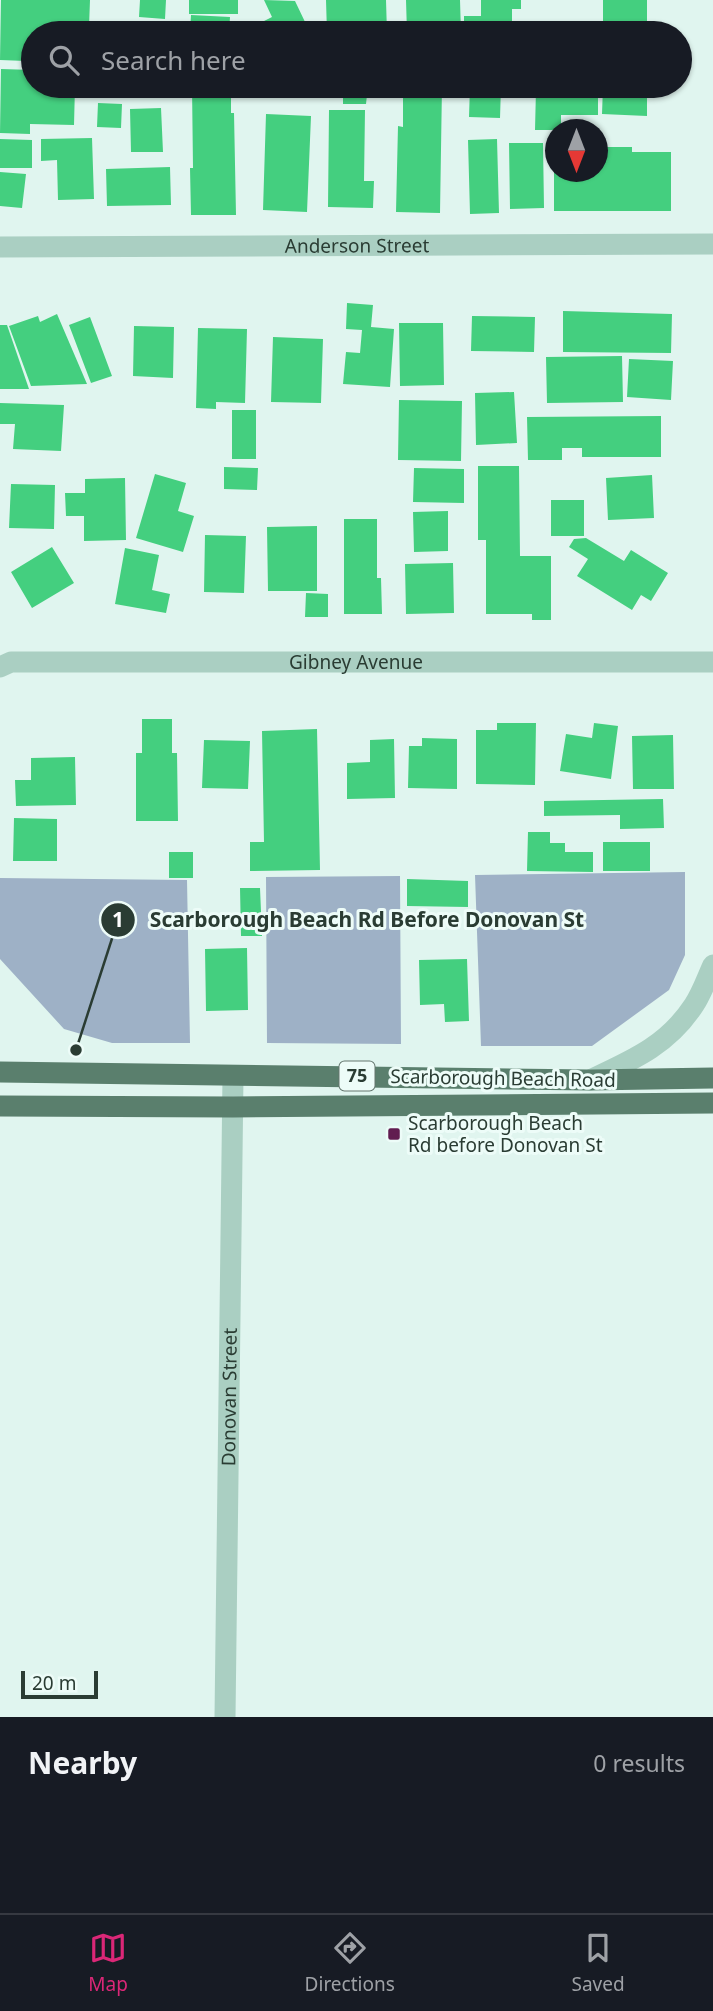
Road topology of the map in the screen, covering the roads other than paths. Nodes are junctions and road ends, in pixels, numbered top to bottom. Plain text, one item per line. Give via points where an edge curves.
1 (713, 244) edge
2 (0, 247) edge
3 (713, 662) edge
4 (0, 667) edge
5 (713, 965) edge
6 (0, 1072) edge
7 (233, 1076) junction
8 (713, 1078) edge
9 (590, 1080) junction
10 (713, 1103) edge
11 (0, 1106) edge
12 (233, 1107) junction
13 (225, 1717) edge

1 - 2 street, Anderson Street
3 - 4 street, Gibney Avenue via 11,662
5 - 9 street via 695,1004 657,1046
6 - 7 main road, Scarborough Beach Road / 75
7 - 9 main road, Scarborough Beach Road / 75
7 - 12 street, Donovan Street
8 - 9 main road, Scarborough Beach Road / 75
10 - 12 main road, Scarborough Beach Road / 75
11 - 12 main road, Scarborough Beach Road / 75
12 - 13 street, Donovan Street

